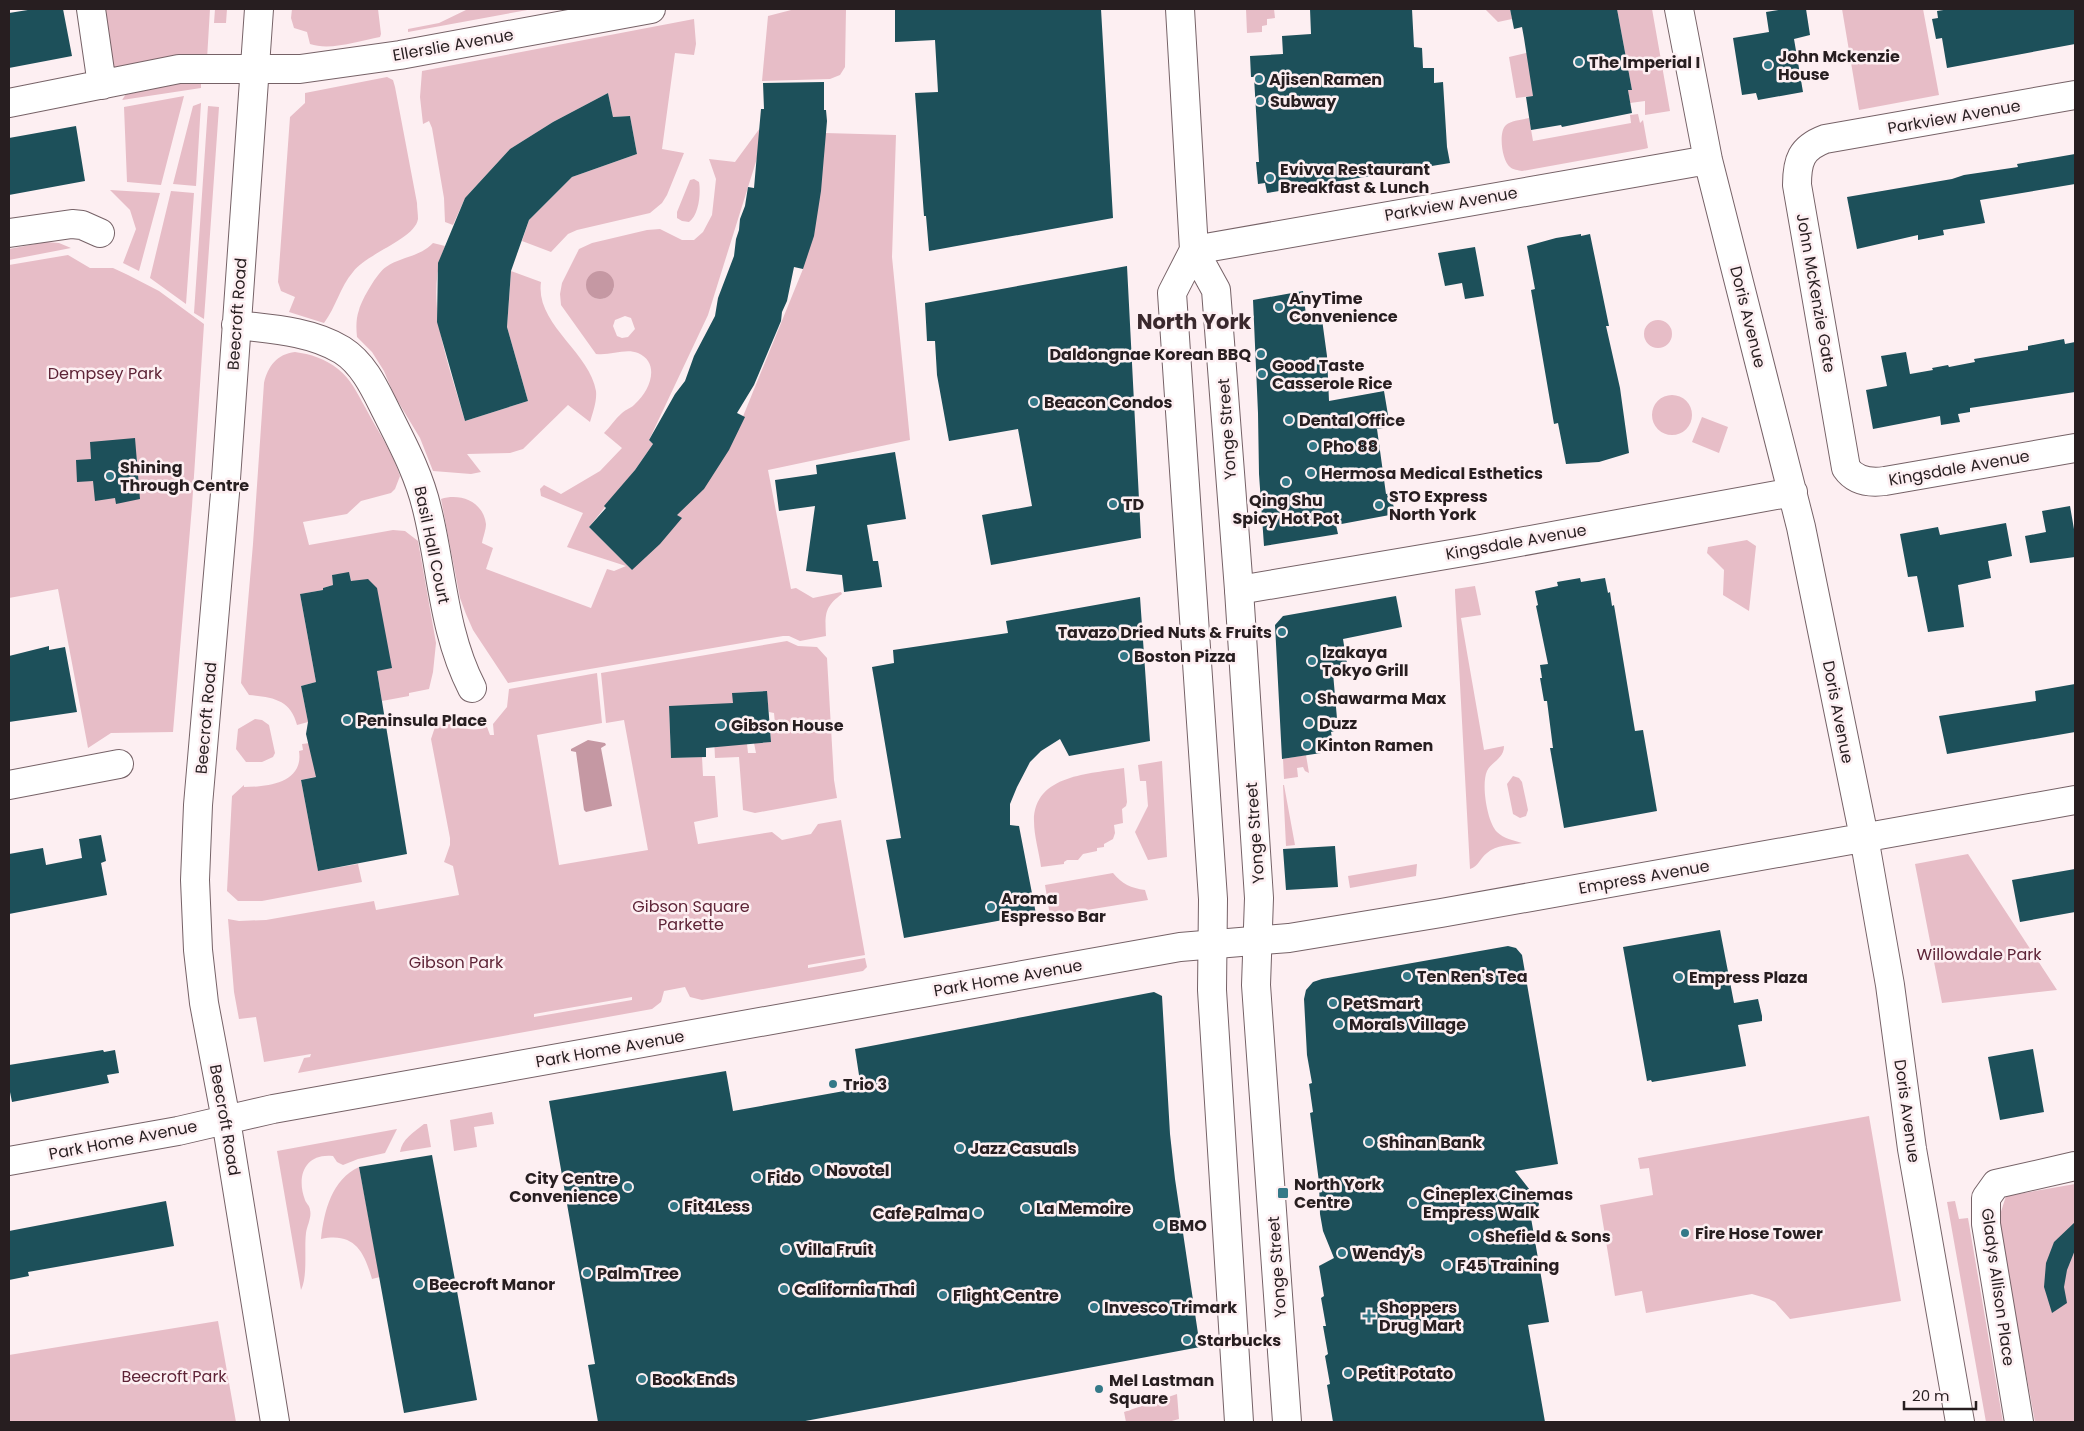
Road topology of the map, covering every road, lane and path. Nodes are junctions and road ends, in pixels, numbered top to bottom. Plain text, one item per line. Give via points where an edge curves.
1 (91, 9) edge
2 (259, 9) edge
3 (651, 9) edge
4 (1180, 9) edge
5 (1679, 9) edge
6 (254, 71) junction
7 (102, 85) junction
8 (2075, 95) edge
9 (9, 103) edge
10 (1833, 138) joint
11 (1708, 160) junction
12 (9, 233) edge
13 (100, 233) dead end
14 (1194, 250) junction
15 (236, 325) junction
16 (2075, 448) edge
17 (1846, 468) joint
18 (1793, 492) junction
19 (1239, 590) junction
20 (472, 688) dead end
21 (120, 764) dead end
22 (9, 785) edge
23 (2075, 800) edge
24 (1864, 837) junction
25 (1259, 941) junction
26 (1212, 944) junction
27 (226, 1120) junction
28 (9, 1161) edge
29 (2075, 1166) edge
30 (275, 1422) edge
31 (1239, 1422) edge
32 (1287, 1422) edge
33 (1960, 1422) edge
34 (2019, 1422) edge

1 - 7 street
2 - 6 street, Beecroft Road
3 - 6 street, Ellerslie Avenue via 400,55 300,69
4 - 14 street, Yonge Street
5 - 11 street, Doris Avenue
6 - 7 street, Ellerslie Avenue via 179,70
6 - 15 street, Beecroft Road
7 - 9 street, Ellerslie Avenue
8 - 10 street, Parkview Avenue
10 - 17 street, John McKenzie Gate via 1818,142 1805,151 1798,167 1797,185
11 - 14 street, Parkview Avenue
11 - 18 street, Doris Avenue
12 - 13 street via 72,224
14 - 19 street, Yonge Street via 1216,290
14 - 26 street via 1172,293 1213,899
15 - 20 street, Basil Hall Court via 290,331 320,340 349,355 368,377 404,444 423,493 450,632
15 - 27 street, Beecroft Road via 198,805 195,880 200,974
16 - 17 street, Kingsdale Avenue via 1876,482 1856,477
18 - 19 street, Kingsdale Avenue
18 - 24 street, Doris Avenue
19 - 25 street, Yonge Street
21 - 22 street
23 - 24 street, Empress Avenue
24 - 25 street, Empress Avenue via 1450,912
24 - 33 street, Doris Avenue via 1890,985 1912,1149
25 - 26 street, Empress Avenue
25 - 32 street, Yonge Street via 1256,985
26 - 27 street, Park Home Avenue via 282,1107
26 - 31 street via 1212,990
27 - 28 street, Park Home Avenue
27 - 30 street, Beecroft Road
29 - 34 street, Gladys Allison Place via 1996,1184 1986,1198 1986,1224

